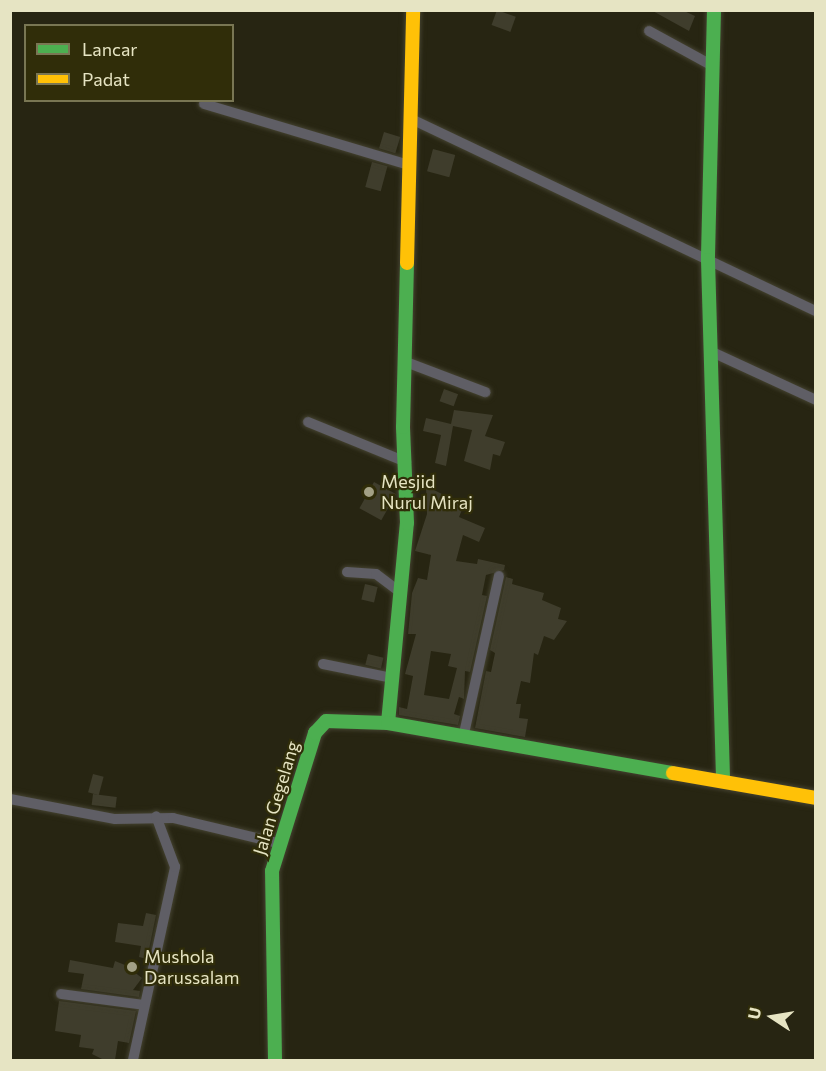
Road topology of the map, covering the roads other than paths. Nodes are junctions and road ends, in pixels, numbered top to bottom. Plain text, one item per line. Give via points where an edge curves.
1 (413, 10) edge
2 (714, 10) edge
3 (649, 31) dead end
4 (711, 65) junction
5 (204, 104) dead end
6 (411, 118) junction
7 (409, 165) junction
8 (708, 260) junction
9 (816, 311) edge
10 (712, 352) junction
11 (406, 362) junction
12 (485, 392) dead end
13 (816, 400) edge
14 (308, 422) dead end
15 (406, 462) junction
16 (347, 572) dead end
17 (499, 576) dead end
18 (400, 592) junction
19 (323, 664) dead end
20 (392, 678) junction
21 (388, 723) junction
22 (463, 738) junction
23 (723, 779) junction
24 (816, 798) edge
25 (10, 799) edge
26 (156, 816) junction
27 (278, 843) junction
28 (61, 994) dead end
29 (144, 1005) junction
30 (133, 1060) edge
31 (275, 1060) edge

1 - 6 street
2 - 4 street
3 - 4 street
4 - 8 street
5 - 7 street
6 - 7 street
6 - 8 street
7 - 11 street
8 - 9 street
8 - 10 street
10 - 13 street
10 - 23 street
11 - 12 street
11 - 15 street
14 - 15 street
15 - 18 street via 407,523
16 - 18 street via 376,574
17 - 22 street
18 - 20 street
19 - 20 street
20 - 21 street
21 - 22 street, Jalan Gegelang
21 - 27 street, Jalan Gegelang via 332,720 318,727 301,789
22 - 23 street, Jalan Gegelang
23 - 24 street, Jalan Gegelang
25 - 26 street via 115,819
26 - 27 street
26 - 29 street via 175,867
27 - 31 street, Jalan Gegelang via 272,907
28 - 29 street
29 - 30 street

